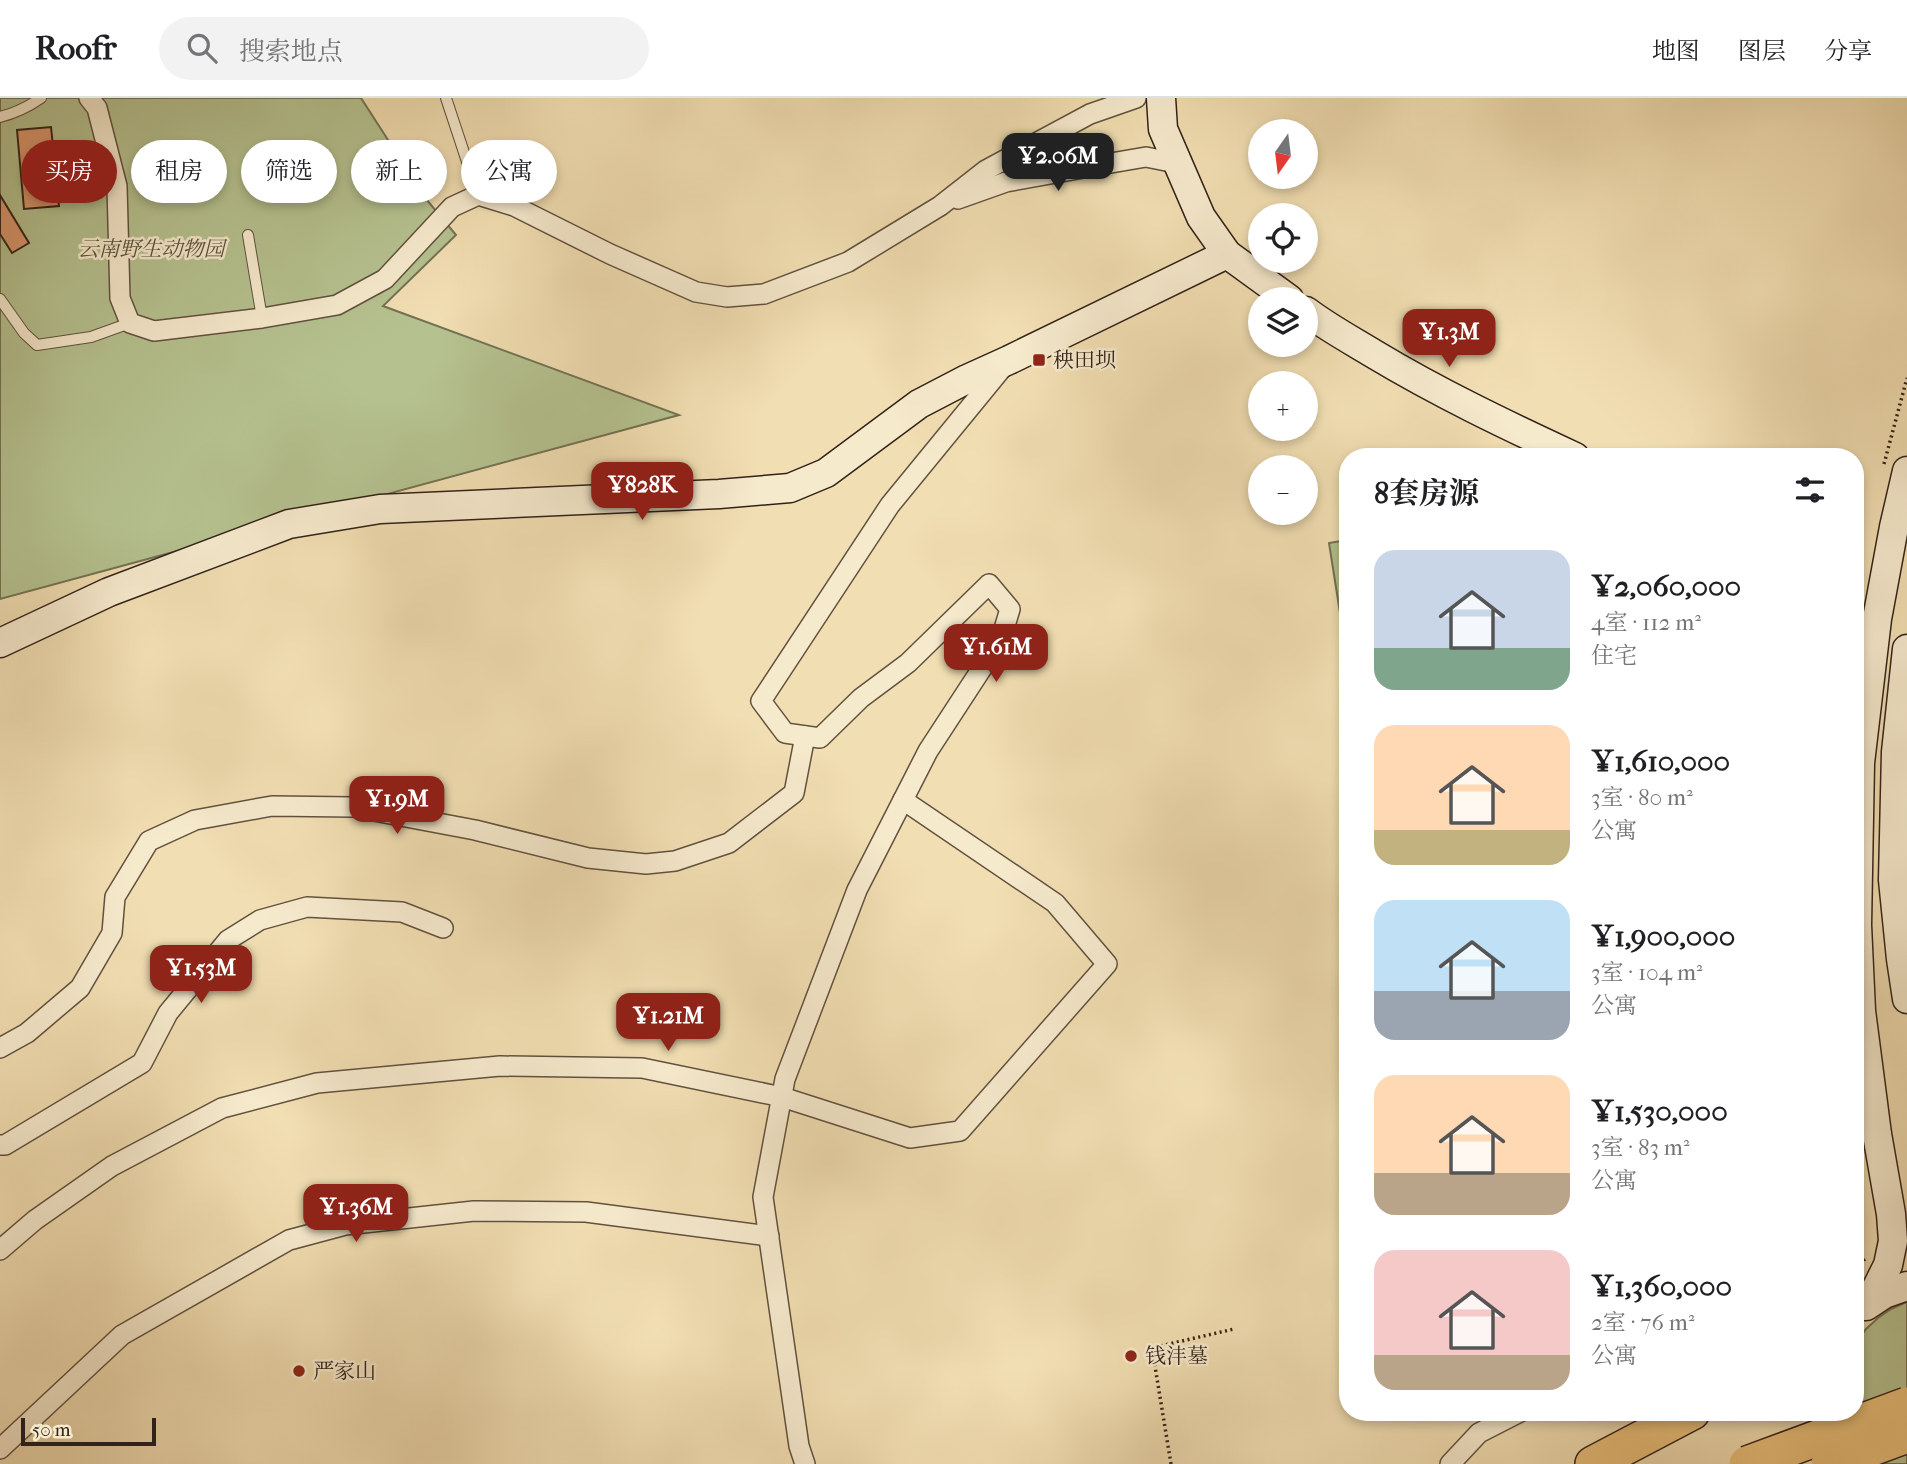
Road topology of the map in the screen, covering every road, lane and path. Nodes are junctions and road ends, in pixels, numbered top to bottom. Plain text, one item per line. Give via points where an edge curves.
1 (41, 98) edge
2 (89, 98) edge
3 (446, 98) edge
4 (1136, 98) edge
5 (1161, 98) edge
6 (0, 117) edge
7 (461, 143) edge
8 (1176, 163) junction
9 (461, 203) edge
10 (504, 203) edge
11 (940, 206) junction
12 (248, 235) dead end
13 (1227, 254) junction
14 (1272, 287) edge
15 (0, 299) edge
16 (262, 318) junction
17 (1318, 320) edge
18 (130, 323) junction
19 (1009, 360) junction
20 (1556, 448) edge
21 (1907, 471) edge
22 (0, 643) edge
23 (1907, 649) edge
24 (1864, 713) edge
25 (805, 736) junction
26 (1902, 750) edge
27 (1864, 762) edge
28 (903, 800) junction
29 (443, 928) dead end
30 (1907, 999) edge
31 (1864, 1034) edge
32 (0, 1048) edge
33 (782, 1097) junction
34 (0, 1145) edge
35 (769, 1236) junction
36 (0, 1250) edge
37 (1907, 1286) edge
38 (1864, 1307) edge
39 (1864, 1309) edge
40 (1234, 1329) dead end
41 (1907, 1405) edge
42 (1502, 1421) edge
43 (1675, 1421) edge
44 (1827, 1421) edge
45 (1864, 1421) edge
46 (1864, 1421) edge
47 (1907, 1435) edge
48 (0, 1449) edge
49 (805, 1464) edge
50 (1171, 1464) edge
51 (1450, 1464) edge
52 (1593, 1464) edge
53 (1747, 1464) edge
54 (1829, 1464) edge
55 (1846, 1464) edge

1 - 6 lane via 28,108
2 - 18 street via 97,108 117,186 120,298
3 - 7 lane
4 - 11 street via 1090,114 986,170
5 - 8 street via 1163,129
8 - 11 street via 1146,158 1006,181
8 - 13 street via 1201,217
9 - 16 street via 385,279 337,305
10 - 11 street via 696,292 727,297 764,294 848,262
12 - 16 lane
13 - 14 street
13 - 19 street
15 - 18 lane via 37,345 92,337
16 - 18 street via 154,331
17 - 20 street via 1424,384
19 - 22 street via 919,404 825,473 790,488 380,509 289,524 109,592
19 - 25 street via 890,505 761,701 785,733
21 - 24 street via 1877,619
23 - 26 street
25 - 28 street via 820,738 861,698 908,663 989,584 1010,609 1001,639 928,751
25 - 32 street via 794,793 729,843 675,861 646,864 588,858 353,807 272,806 195,820 149,841 115,897 112,933 80,988 27,1033
26 - 27 street
26 - 30 street via 1893,880
28 - 33 street via 858,890
28 - 33 street via 1055,903 1107,964 960,1131 911,1138
29 - 34 street via 402,912 307,907 260,920 228,940 168,1013 142,1063
31 - 38 street via 1893,1241 1888,1265
33 - 35 street via 763,1197
33 - 36 street via 642,1069 500,1066 317,1083 222,1108 112,1166
35 - 48 street via 586,1212 474,1211 345,1225 289,1240 122,1335
35 - 49 street
37 - 39 street via 1884,1294
40 - 50 path via 1152,1348
41 - 45 highway, bridge
42 - 51 street via 1479,1433
43 - 52 highway
44 - 55 street
46 - 53 highway, bridge
47 - 54 highway, bridge

